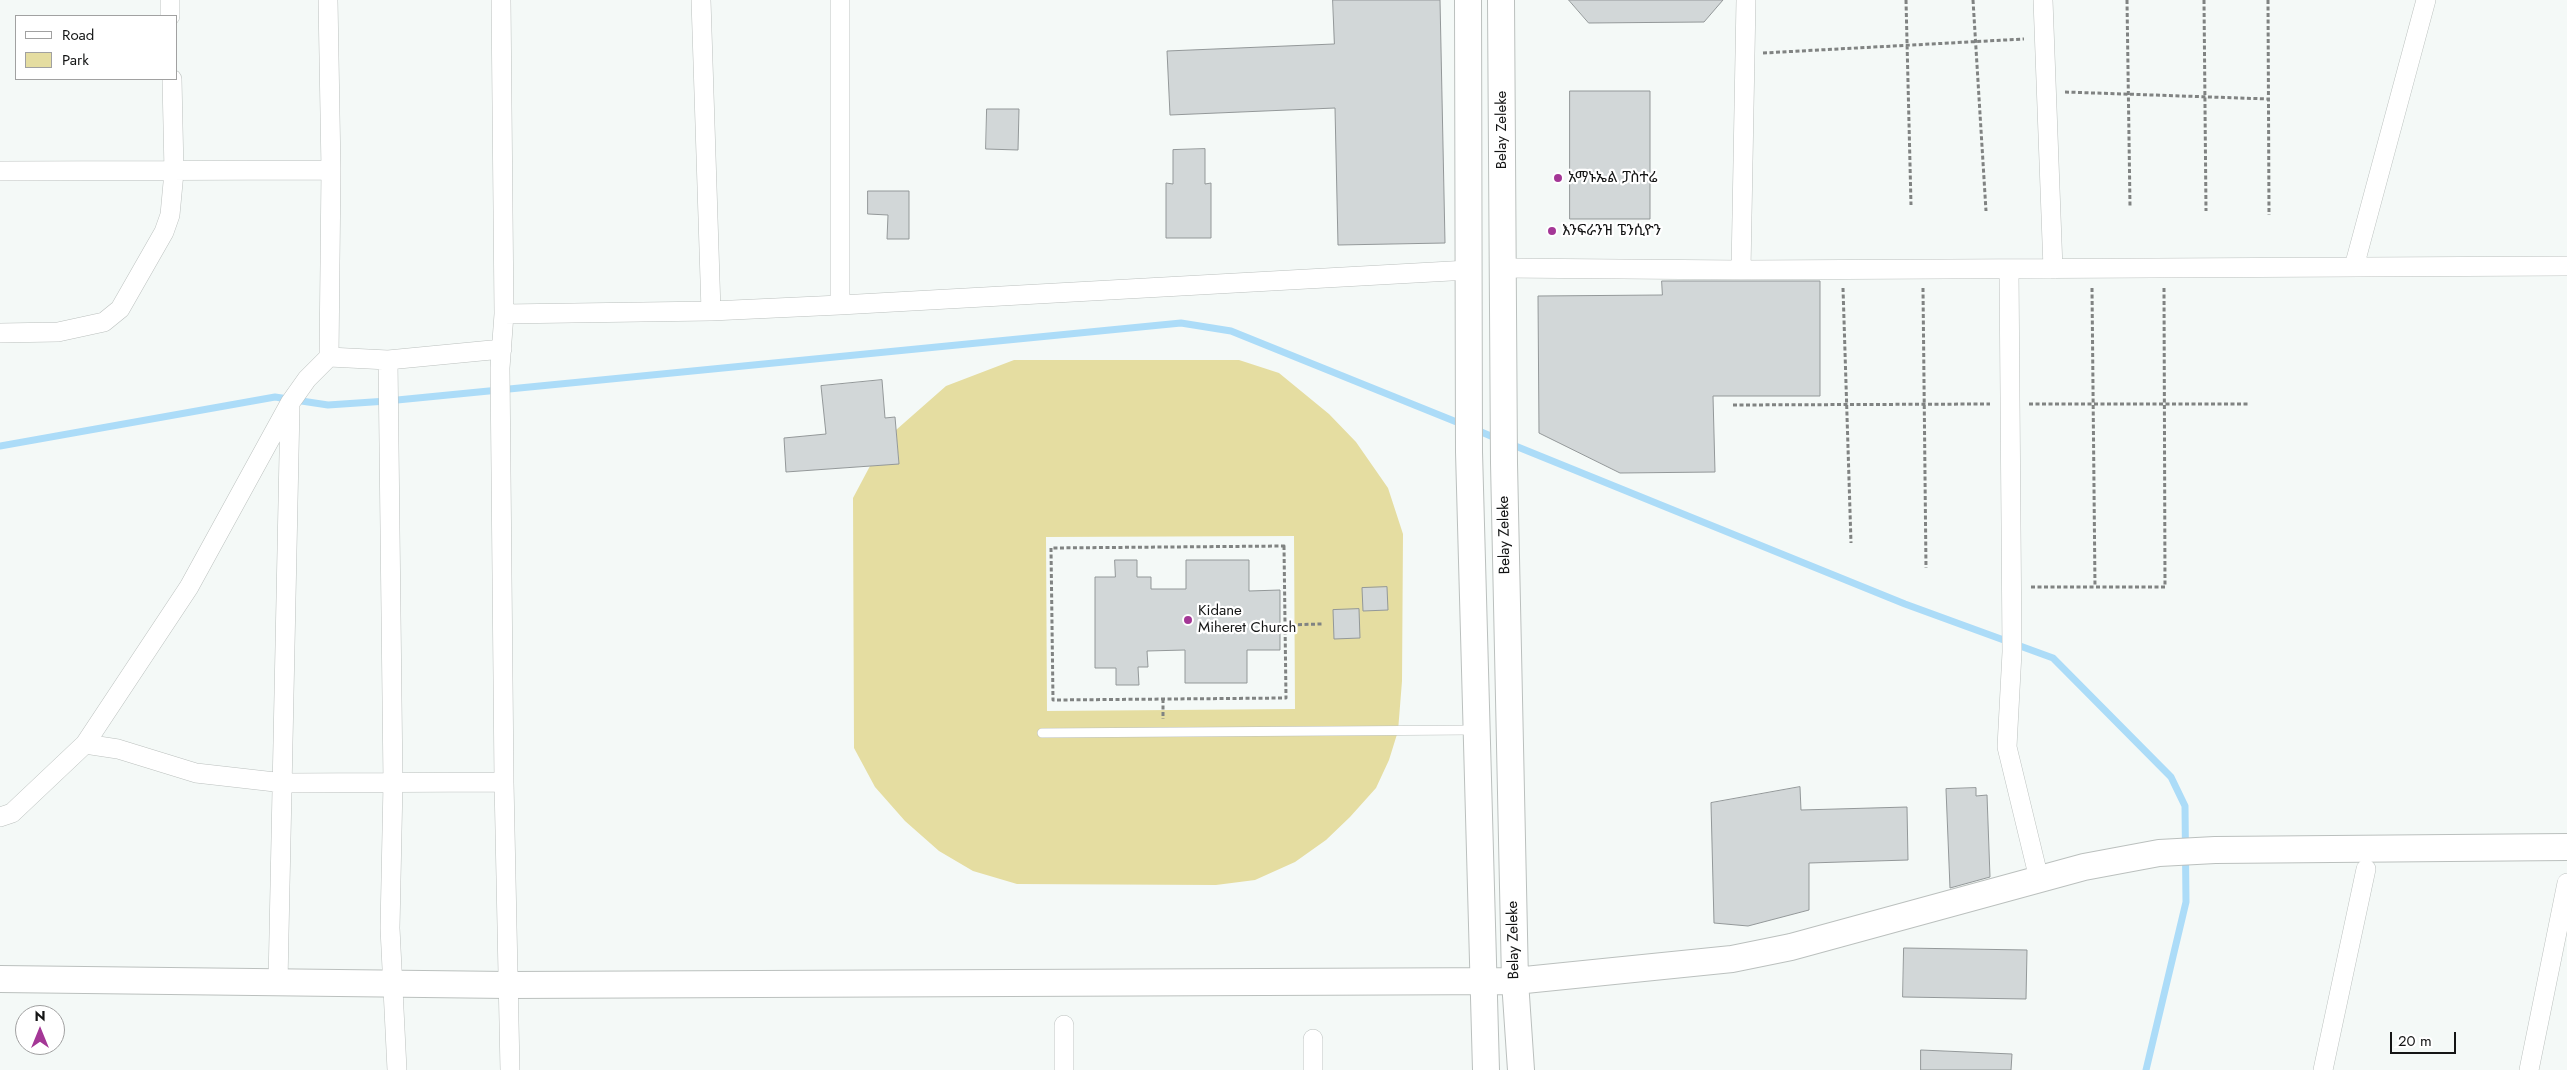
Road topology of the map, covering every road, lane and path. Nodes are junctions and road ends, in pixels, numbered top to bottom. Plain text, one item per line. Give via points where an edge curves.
1 (170, 0) edge
2 (328, 0) edge
3 (501, 0) edge
4 (701, 0) edge
5 (840, 0) edge
6 (1468, 0) edge
7 (1502, 0) edge
8 (1746, 0) edge
9 (1906, 0) edge
10 (1973, 0) edge
11 (2043, 0) edge
12 (2126, 0) edge
13 (2204, 0) edge
14 (2268, 0) edge
15 (2426, 0) edge
16 (170, 15) edge
17 (2045, 37) junction
18 (1976, 42) junction
19 (1907, 46) junction
20 (1745, 54) junction
21 (172, 80) edge
22 (2047, 92) junction
23 (2128, 94) junction
24 (2204, 97) junction
25 (2269, 99) junction
26 (331, 170) junction
27 (0, 172) edge
28 (174, 172) junction
29 (1911, 205) dead end
30 (2130, 206) dead end
31 (1986, 211) dead end
32 (2206, 211) dead end
33 (2268, 215) dead end
34 (2567, 266) edge
35 (2354, 267) junction
36 (1502, 268) junction
37 (2092, 268) junction
38 (2164, 268) junction
39 (2009, 269) junction
40 (2053, 269) junction
41 (1469, 270) junction
42 (1741, 270) junction
43 (1843, 270) junction
44 (1923, 270) junction
45 (840, 306) junction
46 (711, 311) junction
47 (504, 314) junction
48 (0, 334) edge
49 (329, 357) junction
50 (501, 358) junction
51 (388, 360) junction
52 (290, 403) junction
53 (1851, 543) dead end
54 (1926, 568) dead end
55 (2012, 587) junction
56 (2095, 587) junction
57 (1322, 624) dead end
58 (1285, 625) junction
59 (1476, 730) junction
60 (1042, 734) dead end
61 (85, 744) junction
62 (504, 782) junction
63 (284, 783) junction
64 (392, 783) junction
65 (0, 817) edge
66 (2567, 847) edge
67 (2366, 869) dead end
68 (2039, 879) junction
69 (2567, 883) edge
70 (0, 979) edge
71 (1515, 980) junction
72 (278, 982) junction
73 (1482, 982) junction
74 (394, 984) junction
75 (508, 985) junction
76 (1064, 1025) dead end
77 (1313, 1039) dead end
78 (397, 1070) edge
79 (510, 1070) edge
80 (1064, 1070) edge
81 (1313, 1070) edge
82 (1486, 1070) edge
83 (1521, 1070) edge
84 (2323, 1070) edge
85 (2529, 1070) edge

1 - 16 street
2 - 26 street
3 - 47 street
4 - 46 street
5 - 45 street
6 - 41 street
7 - 36 street, Belay Zeleke
8 - 20 street
9 - 19 path
10 - 18 path
11 - 17 street
12 - 23 path
13 - 24 path
14 - 25 path
15 - 35 street
17 - 18 path
17 - 22 street
18 - 19 path
18 - 31 path
19 - 20 path
19 - 29 path
20 - 42 street
21 - 28 street
22 - 23 path
22 - 40 street
23 - 24 path
23 - 30 path
24 - 25 path
24 - 32 path
25 - 33 path
26 - 28 street
26 - 49 street
27 - 28 street
28 - 48 street via 170,215 164,232 120,309 104,322 58,332
34 - 35 street
35 - 38 street
36 - 41 street
36 - 42 street
36 - 71 street, Belay Zeleke
37 - 38 street
37 - 40 street
37 - 56 path
38 - 56 path via 2165,587
39 - 40 street
39 - 44 street
39 - 55 street
41 - 45 street
41 - 59 street via 1469,452
42 - 43 street
43 - 44 street
43 - 53 path
44 - 54 path
45 - 46 street
46 - 47 street
47 - 50 street
49 - 51 street
49 - 52 street via 307,378
50 - 51 street
50 - 62 street
51 - 64 street
52 - 61 street via 189,587
52 - 63 street
55 - 56 path
55 - 68 street via 2007,746
57 - 58 path
58 - 58 path via 1286,698 1053,700 1051,548 1284,546
59 - 60 lane
59 - 73 street
61 - 63 street via 118,749 196,773
61 - 65 street via 12,813
62 - 64 street
62 - 75 street
63 - 64 street
63 - 72 street
64 - 74 street via 390,928
66 - 68 street via 2159,853
67 - 84 street
68 - 71 street via 1791,947 1732,959
69 - 85 street
70 - 72 street
71 - 73 street
71 - 83 street, Belay Zeleke
72 - 74 street
73 - 75 street
73 - 82 street
74 - 75 street
74 - 78 street
75 - 79 street
76 - 80 street
77 - 81 street

